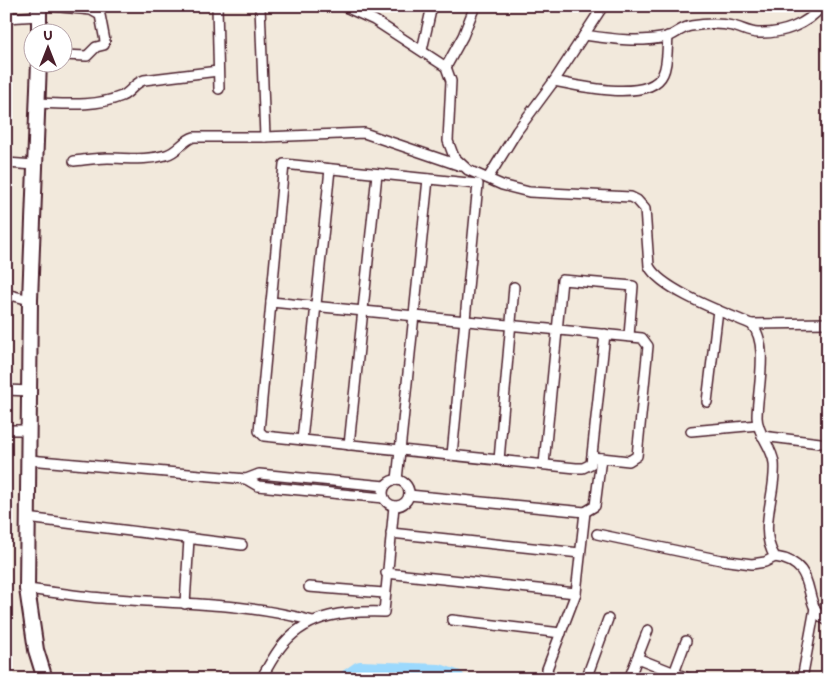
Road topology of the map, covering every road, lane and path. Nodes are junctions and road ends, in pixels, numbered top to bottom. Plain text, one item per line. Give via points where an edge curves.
1 (51, 6) edge
2 (217, 6) edge
3 (260, 6) edge
4 (343, 6) edge
5 (432, 6) edge
6 (475, 6) edge
7 (603, 6) edge
8 (822, 6) edge
9 (39, 11) edge
10 (6, 18) edge
11 (584, 35) junction
12 (668, 36) junction
13 (422, 50) junction
14 (72, 56) edge
15 (446, 67) junction
16 (218, 71) junction
17 (39, 72) edge
18 (554, 81) junction
19 (219, 89) dead end
20 (38, 103) junction
21 (266, 137) junction
22 (74, 162) dead end
23 (6, 163) edge
24 (35, 165) junction
25 (462, 166) junction
26 (330, 169) junction
27 (378, 174) junction
28 (488, 178) junction
29 (428, 179) junction
30 (514, 287) dead end
31 (6, 294) edge
32 (30, 300) junction
33 (271, 302) junction
34 (316, 307) junction
35 (718, 310) junction
36 (364, 311) junction
37 (413, 316) junction
38 (465, 321) junction
39 (828, 323) edge
40 (752, 324) junction
41 (511, 325) junction
42 (557, 329) junction
43 (605, 334) junction
44 (629, 336) junction
45 (6, 390) edge
46 (30, 391) junction
47 (707, 402) dead end
48 (758, 425) junction
49 (6, 430) edge
50 (28, 430) junction
51 (691, 431) dead end
52 (762, 436) junction
53 (302, 440) junction
54 (820, 443) dead end
55 (349, 445) junction
56 (400, 450) junction
57 (452, 455) junction
58 (596, 458) junction
59 (29, 460) junction
60 (499, 460) junction
61 (544, 464) junction
62 (246, 479) junction
63 (397, 480) junction
64 (385, 486) junction
65 (409, 495) junction
66 (384, 498) junction
67 (394, 506) junction
68 (585, 512) junction
69 (27, 518) junction
70 (391, 533) junction
71 (597, 534) dead end
72 (189, 539) junction
73 (242, 545) dead end
74 (580, 553) junction
75 (776, 557) junction
76 (386, 573) junction
77 (309, 587) dead end
78 (27, 589) junction
79 (384, 593) junction
80 (576, 593) junction
81 (185, 604) junction
82 (815, 608) junction
83 (608, 619) dead end
84 (452, 620) dead end
85 (314, 621) junction
86 (828, 621) edge
87 (648, 630) dead end
88 (561, 633) junction
89 (686, 641) dead end
90 (637, 658) junction
91 (674, 673) junction
92 (45, 679) edge
93 (261, 679) edge
94 (550, 679) edge
95 (586, 679) edge
96 (629, 679) edge
97 (690, 679) edge
98 (802, 679) edge

1 - 14 street via 91,10 102,19 104,45 96,47 87,56
2 - 16 street
3 - 21 street
4 - 13 street via 362,13
5 - 13 street
6 - 15 street via 464,36
7 - 11 street
8 - 12 street via 806,21 774,32 756,33 732,26 689,26
9 - 10 street
11 - 12 street via 627,41
11 - 18 street
12 - 18 street via 664,74 648,87 608,92
13 - 15 street
15 - 25 street via 451,81 448,141 454,157
16 - 19 street
16 - 20 street via 144,80 124,95 88,104
17 - 20 main road
18 - 28 street
20 - 24 main road
21 - 22 street via 194,137 174,152 161,156
21 - 25 street via 364,133
23 - 24 street
24 - 32 main road
25 - 28 street
26 - 27 street
26 - 33 street via 284,164
26 - 34 street
27 - 29 street
27 - 36 street
28 - 35 street via 502,186 529,192 637,200 644,209 652,273 667,285
29 - 37 street
29 - 38 street via 478,184
30 - 41 street
31 - 32 street
32 - 46 main road
33 - 34 street
33 - 53 street via 259,431 264,436
34 - 36 street
34 - 53 street
35 - 40 street
35 - 47 street
36 - 37 street
36 - 55 street
37 - 38 street
37 - 56 street
38 - 41 street
38 - 57 street
39 - 40 street
40 - 48 street via 759,335 761,349
41 - 42 street
41 - 60 street
42 - 43 street
42 - 44 street via 562,280 633,286
42 - 61 street
43 - 44 street
43 - 58 street
44 - 58 street via 642,338 648,346 637,456 629,461
45 - 46 street
46 - 50 main road
48 - 51 street
48 - 52 street
49 - 50 street
50 - 59 main road
52 - 54 street
52 - 75 street via 774,462 768,525 770,546
53 - 55 street
55 - 56 street
56 - 57 street
56 - 63 street
57 - 60 street
58 - 61 street via 583,468
58 - 68 street via 594,506
59 - 62 street
59 - 69 main road
60 - 61 street
62 - 64 street via 259,474
62 - 66 street via 258,486
63 - 64 street
63 - 65 street via 407,487
64 - 66 street
65 - 67 street via 404,504
65 - 68 street
66 - 67 street
67 - 70 street
68 - 74 street
69 - 72 street
69 - 78 main road
70 - 74 street
70 - 76 street
71 - 75 street via 752,564
72 - 73 street
72 - 81 street
74 - 80 street
75 - 82 street via 793,561 801,569
76 - 79 street
76 - 80 street
77 - 79 street
78 - 81 street
78 - 92 main road via 33,638
79 - 85 street via 384,612 350,611
80 - 88 street
81 - 85 street via 250,609
82 - 86 street
82 - 98 street
83 - 95 street
84 - 88 street
85 - 93 street via 283,643
87 - 90 street
88 - 94 street via 547,669
89 - 91 street
90 - 91 street
90 - 96 street
91 - 97 street

